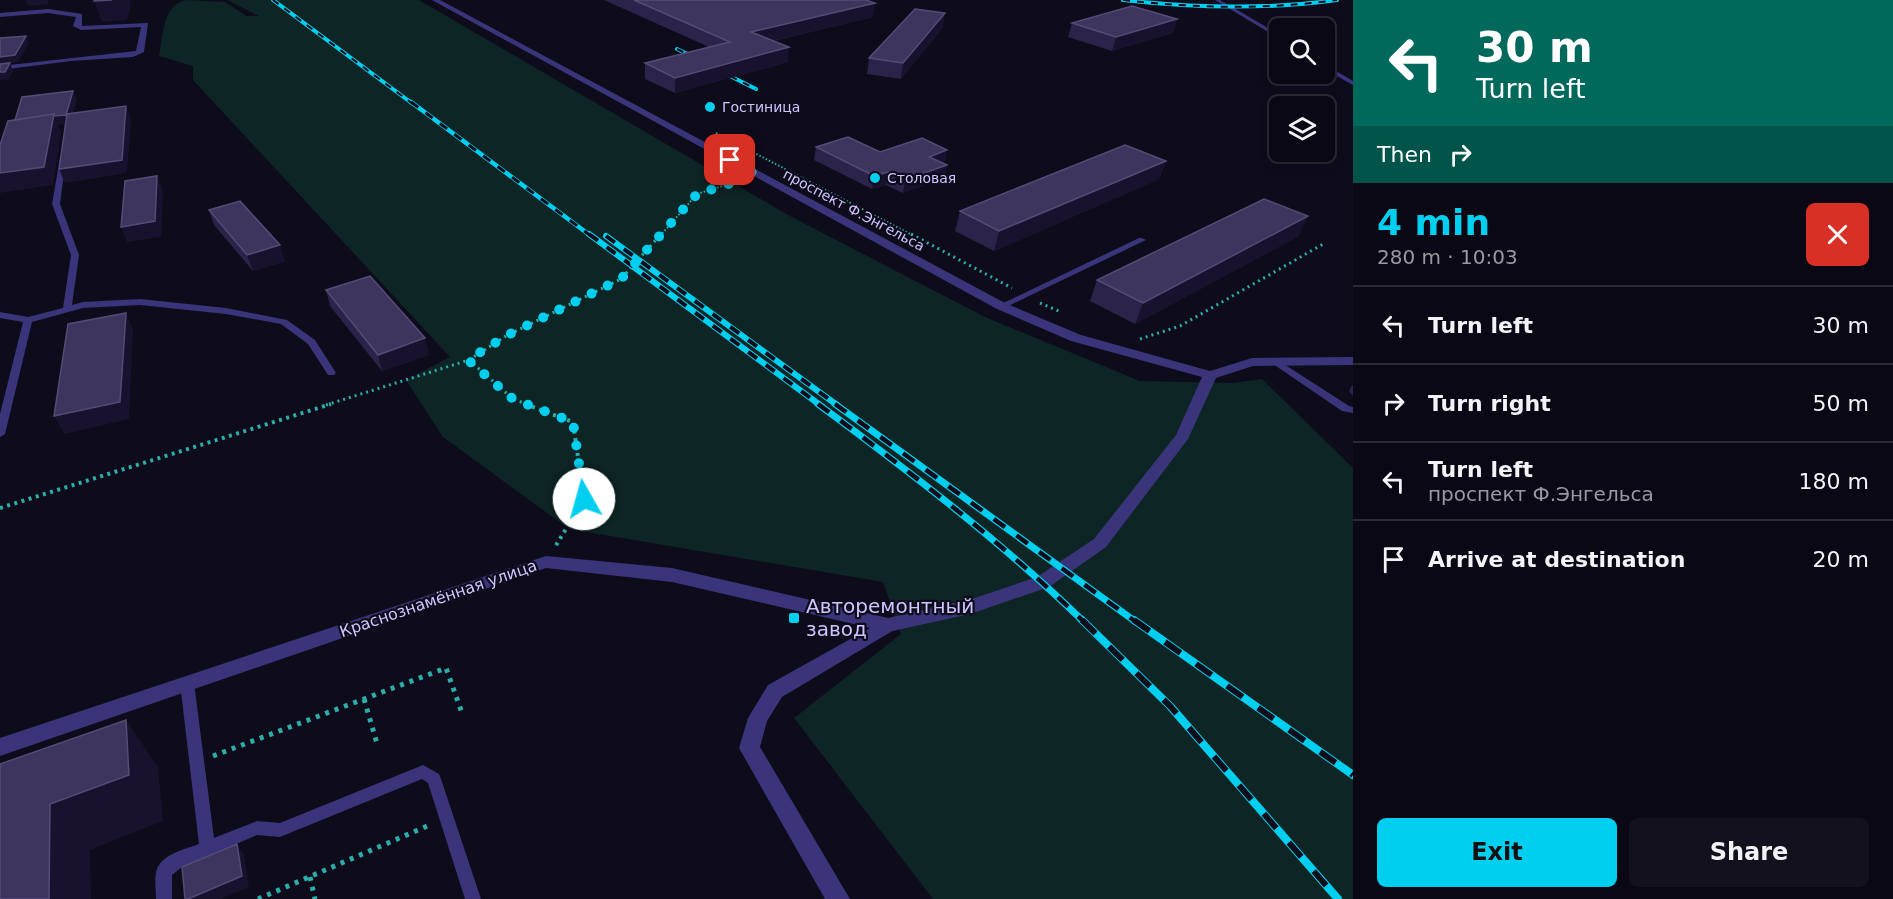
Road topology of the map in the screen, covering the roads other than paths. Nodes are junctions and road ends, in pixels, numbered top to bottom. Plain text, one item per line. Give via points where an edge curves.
1 (435, 0) edge
2 (1217, 0) edge
3 (0, 15) edge
4 (1269, 31) edge
5 (0, 68) edge
6 (1335, 72) edge
7 (1353, 83) edge
8 (64, 149) edge
9 (1142, 240) dead end
10 (1002, 306) junction
11 (67, 309) junction
12 (0, 315) edge
13 (28, 320) junction
14 (1353, 361) edge
15 (1276, 362) junction
16 (331, 373) dead end
17 (1210, 375) junction
18 (1353, 411) edge
19 (0, 434) edge
20 (888, 625) junction
21 (188, 683) junction
22 (0, 747) edge
23 (207, 848) junction
24 (164, 899) edge
25 (473, 899) edge
26 (838, 899) edge

1 - 10 street, проспект Ф.Энгельса
2 - 4 lane
3 - 5 street via 61,12 80,15 77,26 81,28 145,26 140,52
6 - 7 lane
8 - 11 lane via 56,204 75,255
9 - 10 lane
10 - 17 street, проспект Ф.Энгельса via 1076,338
11 - 13 lane
11 - 16 lane via 140,302 284,322 312,342
12 - 13 lane
13 - 19 lane
14 - 15 street
15 - 17 street via 1252,362
15 - 18 lane
17 - 20 street, Краснознамённая улица via 1183,436 1100,543 1043,582 970,607
20 - 21 street, Краснознамённая улица via 672,575 546,562
20 - 26 street via 775,691 758,718 749,748
21 - 22 street, Краснознамённая улица
21 - 23 lane
23 - 24 lane via 168,866 162,878
23 - 25 lane via 257,828 280,830 423,772 434,779

